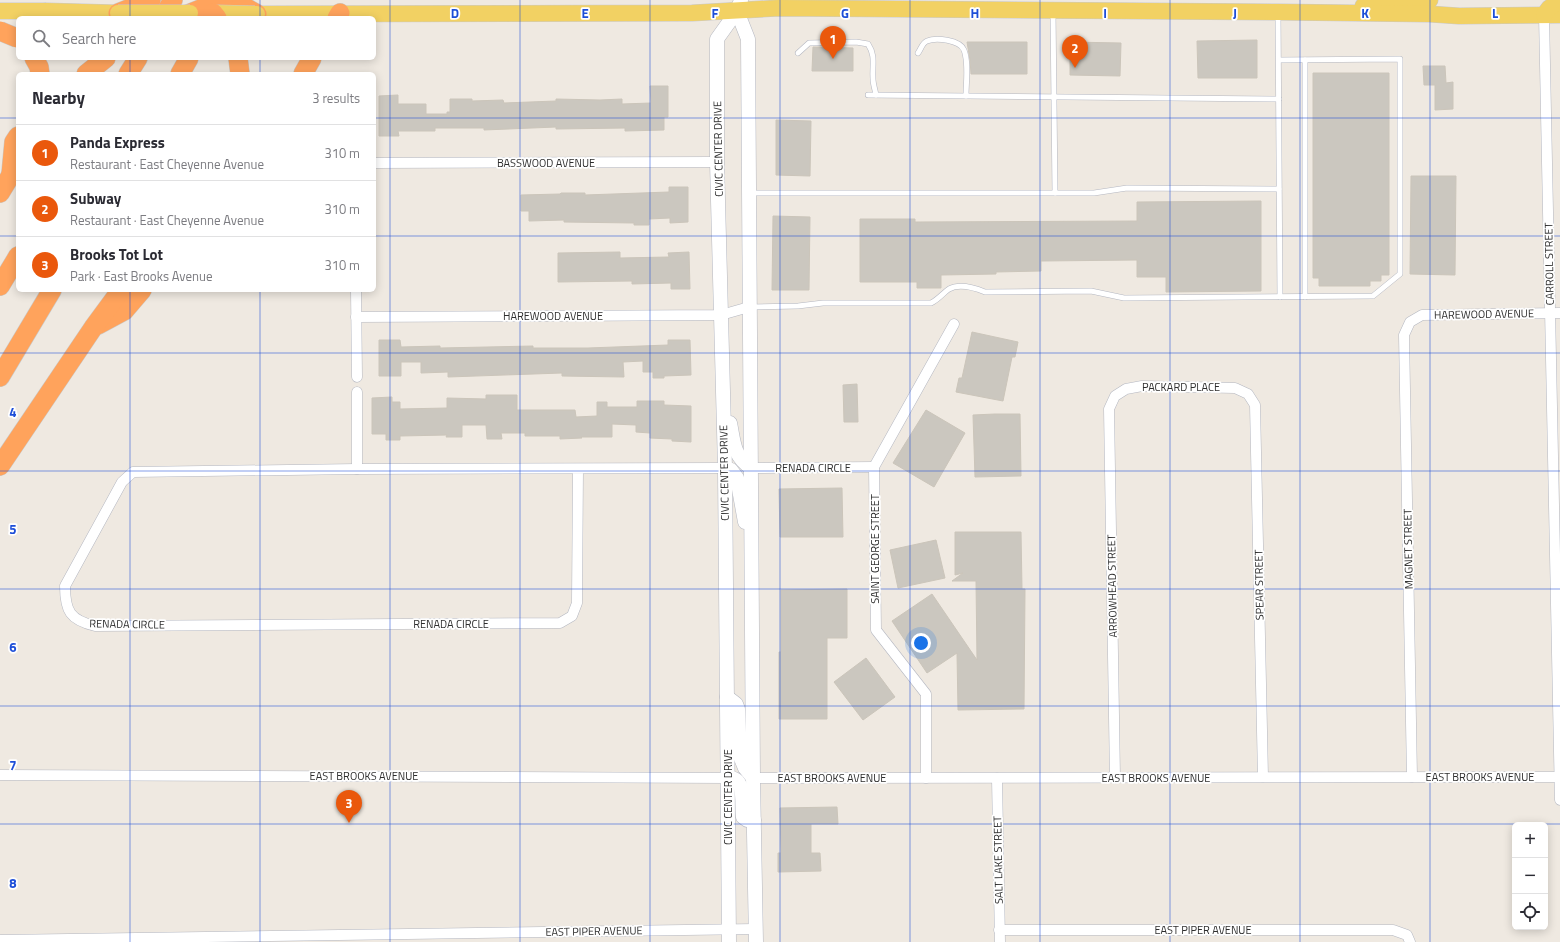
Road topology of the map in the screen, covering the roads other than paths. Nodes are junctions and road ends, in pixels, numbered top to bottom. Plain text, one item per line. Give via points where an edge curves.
1 (151, 0) edge
2 (173, 0) edge
3 (233, 0) edge
4 (1006, 0) edge
5 (1067, 0) edge
6 (1236, 0) edge
7 (1289, 0) edge
8 (1430, 0) edge
9 (1560, 1) edge
10 (739, 5) edge
11 (207, 10) edge
12 (954, 10) junction
13 (1053, 10) junction
14 (0, 11) edge
15 (118, 12) junction
16 (1205, 12) junction
17 (1278, 12) junction
18 (1354, 13) junction
19 (257, 14) junction
20 (1552, 15) edge
21 (163, 16) edge
22 (338, 16) edge
23 (0, 31) edge
24 (16, 37) edge
25 (798, 53) dead end
26 (918, 53) dead end
27 (35, 60) edge
28 (104, 60) edge
29 (137, 60) edge
30 (188, 60) edge
31 (238, 60) edge
32 (311, 60) edge
33 (1279, 60) junction
34 (1305, 60) junction
35 (40, 72) edge
36 (88, 72) edge
37 (129, 72) edge
38 (181, 72) edge
39 (240, 72) edge
40 (304, 72) edge
41 (868, 95) dead end
42 (876, 95) junction
43 (966, 96) junction
44 (1055, 97) junction
45 (1279, 99) junction
46 (16, 139) edge
47 (717, 162) junction
48 (376, 163) edge
49 (14, 169) edge
50 (1279, 189) junction
51 (0, 193) edge
52 (748, 193) junction
53 (1055, 193) junction
54 (16, 259) edge
55 (0, 286) edge
56 (51, 292) edge
57 (120, 292) edge
58 (140, 292) edge
59 (356, 292) edge
60 (1280, 296) junction
61 (1305, 296) junction
62 (749, 307) junction
63 (1555, 313) edge
64 (721, 314) junction
65 (356, 317) junction
66 (1410, 322) joint
67 (954, 324) dead end
68 (93, 328) junction
69 (0, 377) edge
70 (357, 377) dead end
71 (357, 392) dead end
72 (723, 393) junction
73 (1248, 394) joint
74 (1115, 396) joint
75 (0, 466) edge
76 (1557, 467) edge
77 (724, 468) junction
78 (751, 468) junction
79 (874, 468) junction
80 (357, 469) junction
81 (578, 469) junction
82 (752, 555) junction
83 (1558, 620) edge
84 (728, 697) junction
85 (0, 775) edge
86 (1263, 777) junction
87 (1412, 777) junction
88 (1560, 777) edge
89 (728, 778) junction
90 (753, 778) junction
91 (926, 778) junction
92 (997, 778) junction
93 (1115, 778) junction
94 (1560, 800) edge
95 (754, 820) junction
96 (999, 930) junction
97 (729, 936) edge
98 (756, 936) edge
99 (1409, 938) edge
100 (0, 940) edge
101 (1000, 942) edge

1 - 15 highway
2 - 21 highway
3 - 19 highway
4 - 12 main road
5 - 13 main road
6 - 16 main road
7 - 17 main road via 1281,2
8 - 18 main road via 1374,2 1361,6
9 - 20 main road via 1549,8
10 - 12 main road via 778,8
10 - 22 main road via 692,13
10 - 47 main road, CIVIC CENTER DRIVE via 717,39
10 - 52 main road via 748,39
11 - 15 main road, bridge
11 - 19 main road, bridge
12 - 13 main road
13 - 16 main road
13 - 44 lane
14 - 15 main road, bridge
16 - 17 main road
17 - 18 main road
17 - 33 lane
18 - 20 main road
19 - 22 main road
20 - 63 street, CARROLL STREET
23 - 24 highway, bridge
25 - 42 lane via 809,43 868,44 874,59 873,80
26 - 43 lane via 922,45 936,40 955,41 964,48
27 - 35 highway
28 - 36 highway
29 - 37 highway
30 - 38 highway
31 - 39 highway
32 - 40 highway
33 - 34 lane
33 - 45 lane
34 - 61 lane
34 - 61 lane via 1400,59 1400,274 1373,296
41 - 42 lane
42 - 43 lane
43 - 44 lane
44 - 45 lane
44 - 53 lane
45 - 50 lane
46 - 49 highway
47 - 48 street, BASSWOOD AVENUE
47 - 64 main road, CIVIC CENTER DRIVE
49 - 51 highway
50 - 53 lane via 1127,188 1094,193
50 - 60 lane
52 - 53 lane
52 - 62 main road
54 - 55 highway
56 - 69 highway
57 - 68 highway
58 - 68 highway via 124,311
59 - 65 street
60 - 61 lane
60 - 62 lane via 1124,298 1091,291 985,292 962,287 950,289 939,299 931,302
62 - 64 street, HAREWOOD AVENUE
62 - 78 main road
63 - 66 street, HAREWOOD AVENUE via 1422,315
63 - 76 street, CARROLL STREET
64 - 65 street, HAREWOOD AVENUE
64 - 72 main road, CIVIC CENTER DRIVE
65 - 70 street
66 - 87 street, MAGNET STREET via 1404,335
67 - 79 street, SAINT GEORGE STREET
68 - 75 highway
71 - 80 street
72 - 77 main road, CIVIC CENTER DRIVE
72 - 78 main road via 738,456
73 - 74 street, PACKARD PLACE via 1235,388 1142,386 1126,389
73 - 86 street, SPEAR STREET via 1255,405
74 - 93 street, ARROWHEAD STREET via 1109,409
76 - 83 street, CARROLL STREET
77 - 81 street, RENADA CIRCLE
77 - 82 main road via 731,470 736,478
77 - 84 main road, CIVIC CENTER DRIVE
78 - 79 street, RENADA CIRCLE
78 - 82 main road
79 - 91 street, SAINT GEORGE STREET via 876,630 926,694
80 - 81 street, RENADA CIRCLE
80 - 81 street, RENADA CIRCLE via 132,472 122,482 65,586 65,601 70,614 82,622 95,626 560,623 572,616 577,603
82 - 90 main road
83 - 88 street, CARROLL STREET
84 - 89 main road, CIVIC CENTER DRIVE
84 - 90 main road via 736,704 738,710 740,756
85 - 89 street, EAST BROOKS AVENUE
86 - 87 street, EAST BROOKS AVENUE
86 - 93 street, EAST BROOKS AVENUE
87 - 88 street, EAST BROOKS AVENUE
88 - 94 street, CARROLL STREET
89 - 95 main road via 738,780 740,785 743,817
89 - 97 main road, CIVIC CENTER DRIVE
90 - 91 street, EAST BROOKS AVENUE
90 - 95 main road
91 - 92 street, EAST BROOKS AVENUE
92 - 93 street, EAST BROOKS AVENUE
92 - 96 street, SALT LAKE STREET
95 - 98 main road
96 - 99 street, EAST PIPER AVENUE via 1393,930
96 - 101 street, SALT LAKE STREET
97 - 98 street, EAST PIPER AVENUE
97 - 100 street, EAST PIPER AVENUE

